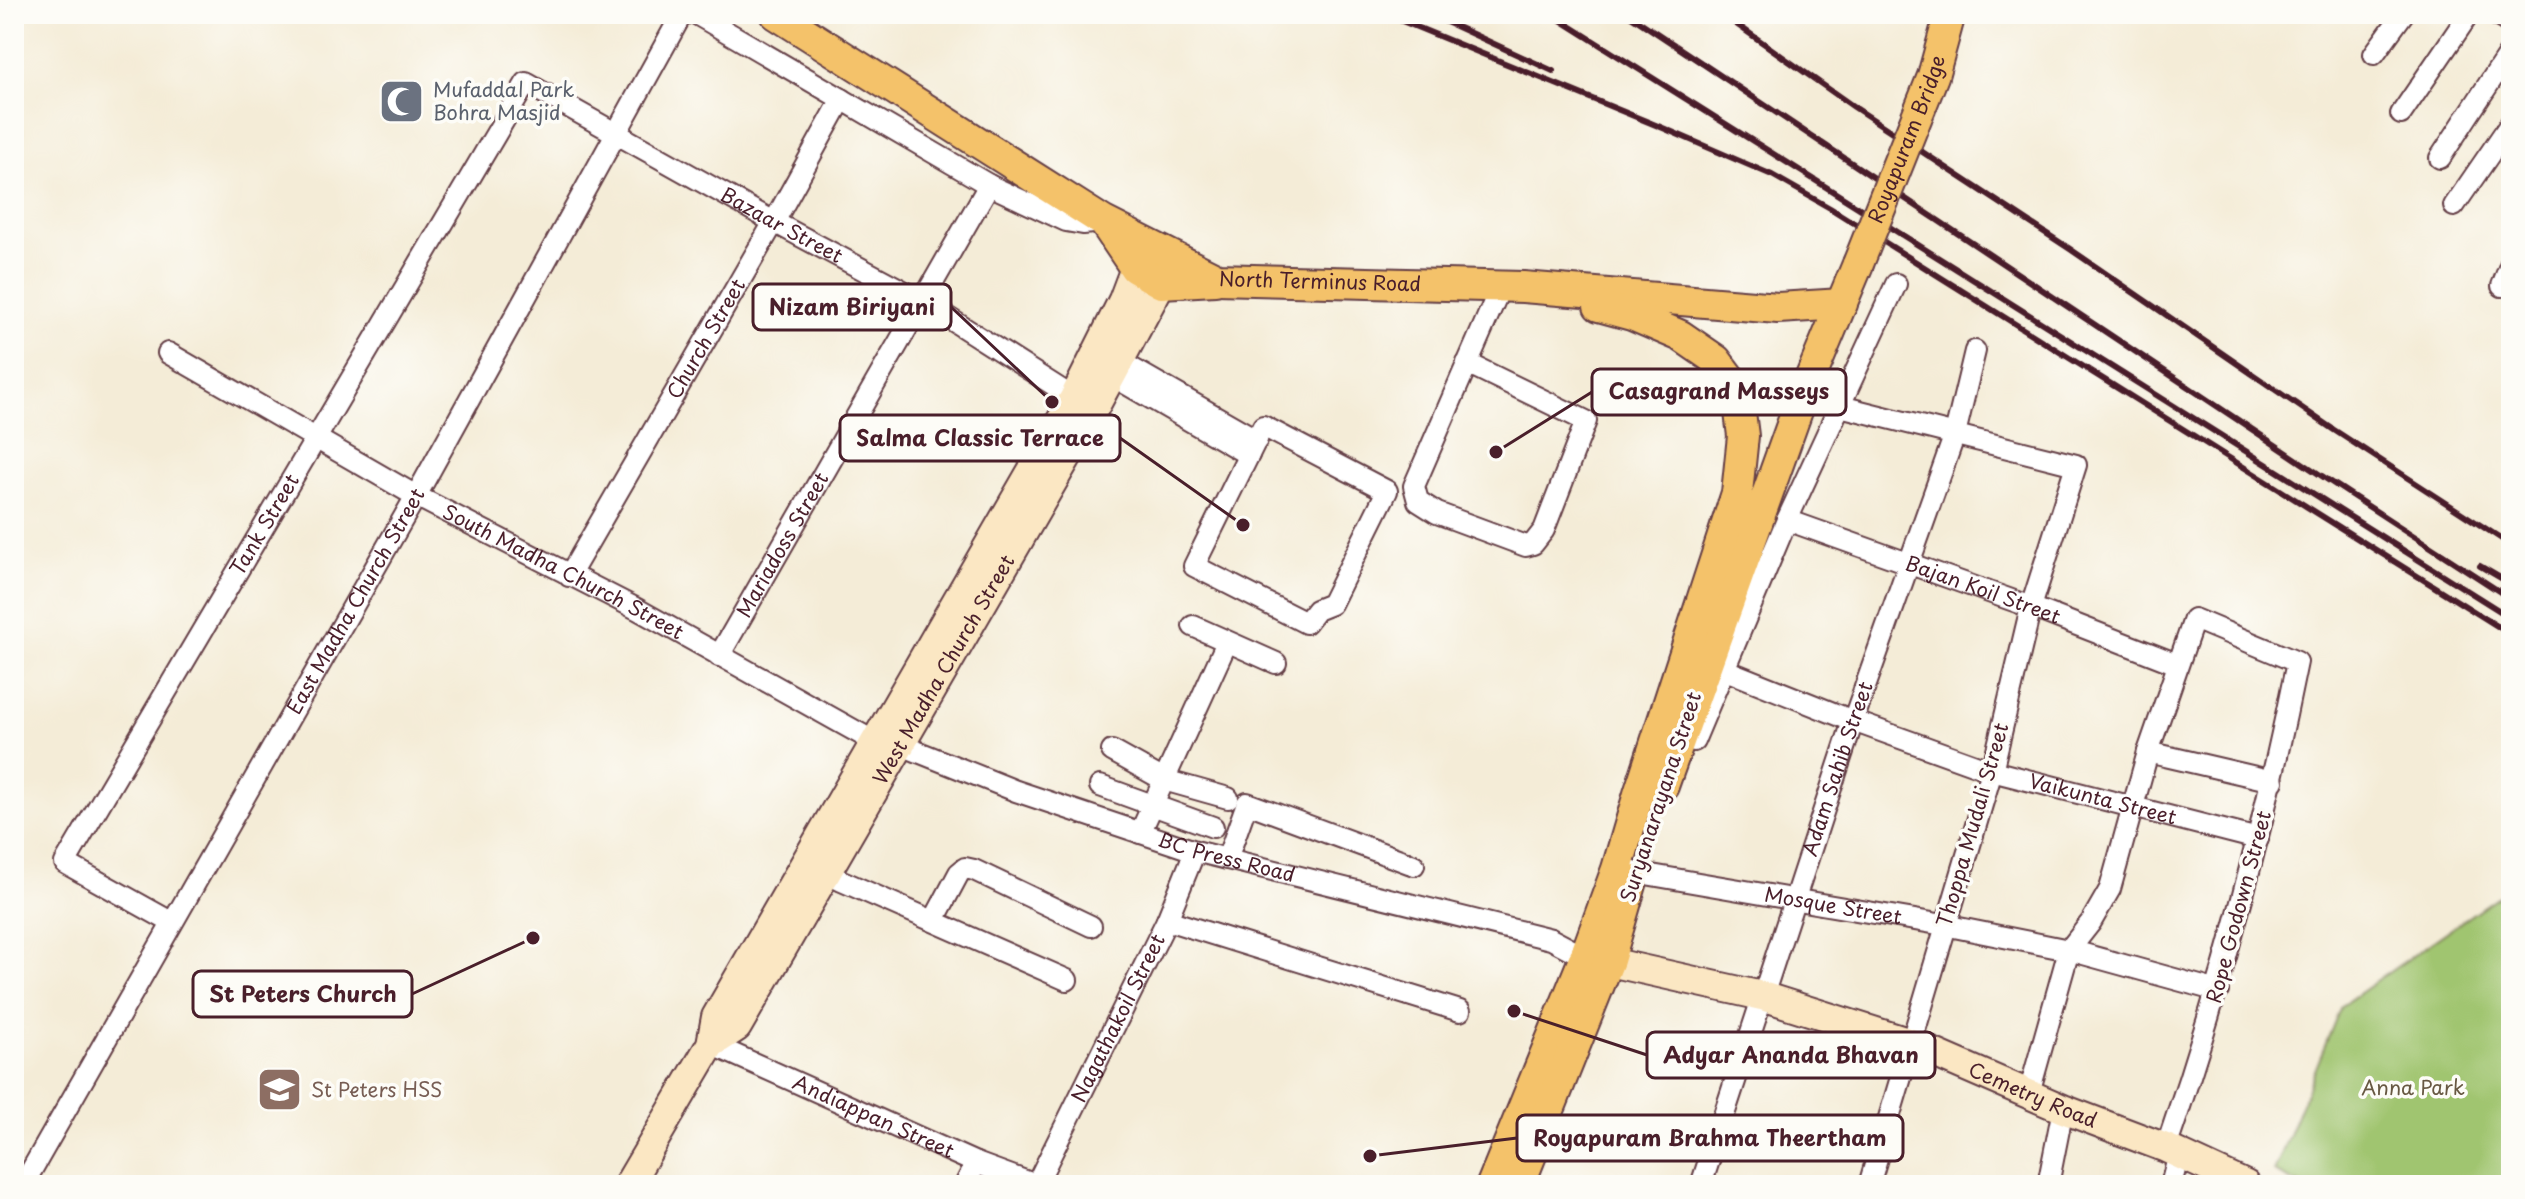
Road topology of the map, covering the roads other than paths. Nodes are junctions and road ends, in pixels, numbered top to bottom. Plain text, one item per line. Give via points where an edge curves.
1 (682, 14) edge
2 (696, 14) edge
3 (776, 14) edge
4 (1950, 14) edge
5 (2403, 14) edge
6 (2469, 14) edge
7 (2495, 14) edge
8 (2511, 24) edge
9 (2511, 50) edge
10 (2374, 54) dead end
11 (526, 83) joint
12 (842, 99) junction
13 (2401, 114) dead end
14 (2511, 123) edge
15 (616, 133) junction
16 (2440, 158) dead end
17 (989, 185) junction
18 (2454, 206) dead end
19 (774, 222) junction
20 (1104, 222) junction
21 (2511, 263) edge
22 (1148, 275) junction
23 (1217, 279) junction
24 (1896, 284) dead end
25 (1512, 286) junction
26 (2502, 286) dead end
27 (922, 301) junction
28 (1842, 304) junction
29 (1975, 351) dead end
30 (168, 353) dead end
31 (1467, 363) junction
32 (1115, 368) junction
33 (1074, 398) junction
34 (1840, 406) junction
35 (1955, 434) junction
36 (317, 439) junction
37 (1253, 448) junction
38 (416, 496) junction
39 (1787, 520) junction
40 (1909, 564) junction
41 (569, 576) junction
42 (2031, 607) junction
43 (1193, 626) dead end
44 (1227, 642) junction
45 (719, 656) junction
46 (1276, 663) dead end
47 (2177, 664) junction
48 (1723, 669) junction
49 (1853, 721) junction
50 (888, 744) junction
51 (1112, 751) dead end
52 (2148, 752) junction
53 (1992, 771) junction
54 (1164, 780) junction
55 (2273, 781) junction
56 (1100, 786) dead end
57 (1659, 797) junction
58 (1228, 798) dead end
59 (1152, 807) junction
60 (2134, 807) junction
61 (1213, 827) dead end
62 (1140, 833) junction
63 (2258, 839) junction
64 (1195, 851) junction
65 (1227, 859) junction
66 (1414, 865) dead end
67 (816, 867) junction
68 (1634, 872) junction
69 (1795, 898) junction
70 (934, 920) junction
71 (1167, 920) junction
72 (171, 922) junction
73 (1944, 925) junction
74 (1091, 926) dead end
75 (2069, 950) junction
76 (1597, 959) junction
77 (1067, 980) dead end
78 (2218, 991) junction
79 (1762, 996) junction
80 (1460, 1011) dead end
81 (1911, 1043) junction
82 (711, 1044) junction
83 (2029, 1093) junction
84 (2063, 1109) junction
85 (2173, 1151) junction
86 (976, 1163) junction
87 (23, 1185) edge
88 (628, 1185) edge
89 (965, 1185) edge
90 (1036, 1185) edge
91 (1492, 1185) edge
92 (1519, 1185) edge
93 (1701, 1185) edge
94 (1869, 1185) edge
95 (2048, 1185) edge
96 (2171, 1185) edge
97 (2246, 1185) edge

1 - 15 street, East Madha Church Street
2 - 12 street
3 - 20 main road, North Terminus Road
4 - 28 main road, Royapuram Bridge, bridge via 1933,76
5 - 10 street
6 - 13 street
7 - 8 street
9 - 16 street
11 - 15 street, Bazaar Street
11 - 36 street, Tank Street
12 - 17 street
12 - 19 street, Church Street
14 - 18 street
15 - 19 street, Bazaar Street
15 - 38 street, East Madha Church Street
17 - 20 street via 1066,221
17 - 27 street, Mariadoss Street
19 - 27 street, Bazaar Street
19 - 41 street, Church Street
20 - 22 main road
20 - 23 main road, North Terminus Road
21 - 26 street
22 - 23 main road
22 - 32 main road, West Madha Church Street
22 - 33 main road, West Madha Church Street via 1123,300
23 - 25 main road, North Terminus Road
24 - 34 street
25 - 28 main road, North Terminus Road via 1778,308
25 - 31 street
25 - 76 main road, Suryanarayana Street via 1632,315 1681,336 1716,360 1737,388 1743,436 1737,493 1639,794
27 - 33 street, Bazaar Street
27 - 45 street, Mariadoss Street
28 - 57 main road, Suryanarayana Street via 1798,408
29 - 35 street, Adam Sahib Street
30 - 36 street, South Madha Church Street
31 - 31 street via 1414,486 1418,501 1437,513 1526,546 1533,544 1544,530 1586,421
32 - 37 street
32 - 50 main road, West Madha Church Street via 1082,431
33 - 50 main road, West Madha Church Street
34 - 35 street
34 - 39 street
35 - 40 street, Adam Sahib Street
35 - 42 street, Thoppa Mudali Street via 2076,465
36 - 38 street, South Madha Church Street
36 - 72 street, Tank Street via 65,863
37 - 37 street via 1194,566 1306,623 1316,610 1331,604 1387,491 1263,426
38 - 41 street, South Madha Church Street
38 - 72 street, East Madha Church Street
39 - 40 street, Bajan Koil Street
39 - 48 street
40 - 42 street, Bajan Koil Street
40 - 49 street, Adam Sahib Street
41 - 45 street, South Madha Church Street
42 - 47 street, Bajan Koil Street
42 - 53 street, Thoppa Mudali Street
43 - 44 street
44 - 46 street
44 - 54 street
45 - 50 street, South Madha Church Street
47 - 52 street
47 - 55 street, Rope Godown Street via 2194,619 2297,662
48 - 49 street, Vaikunta Street
48 - 57 street via 1685,764
49 - 53 street, Vaikunta Street
49 - 69 street, Adam Sahib Street
50 - 62 street, BC Press Road
50 - 67 main road, West Madha Church Street
51 - 54 street
52 - 55 street
52 - 60 street
53 - 60 street, Vaikunta Street
53 - 73 street, Thoppa Mudali Street
54 - 58 street
54 - 59 street
55 - 63 street, Rope Godown Street
56 - 59 street
57 - 68 main road, Suryanarayana Street
59 - 61 street
59 - 62 street
60 - 63 street, Vaikunta Street
60 - 75 street via 2110,889
62 - 64 street, BC Press Road
63 - 78 street, Rope Godown Street
64 - 65 street, BC Press Road
64 - 71 street, Nagathakoil Street
65 - 66 street via 1247,803
65 - 76 street, BC Press Road via 1551,939
67 - 70 street
67 - 82 main road, West Madha Church Street via 750,982 716,1017
68 - 69 street, Mosque Street
68 - 76 main road, Suryanarayana Street
69 - 73 street, Mosque Street
69 - 79 street, Adam Sahib Street
70 - 74 street via 965,868
70 - 77 street
71 - 80 street
71 - 90 street, Nagathakoil Street
72 - 87 street, East Madha Church Street
73 - 75 street, Mosque Street
73 - 81 street, Thoppa Mudali Street
75 - 78 street, Mosque Street
75 - 83 street
76 - 79 main road, Cemetry Road
76 - 91 main road, Suryanarayana Street
76 - 92 main road, Suryanarayana Street
78 - 85 street, Rope Godown Street
79 - 81 main road, Cemetry Road
79 - 93 street, Adam Sahib Street
81 - 83 main road, Cemetry Road
81 - 94 street, Thoppa Mudali Street
82 - 86 street, Andiappan Street
82 - 88 main road, West Madha Church Street
83 - 84 main road, Cemetry Road
84 - 85 main road, Cemetry Road
84 - 95 street
85 - 96 street, Rope Godown Street
85 - 97 main road, Cemetry Road
86 - 89 street
86 - 90 street, Andiappan Street

